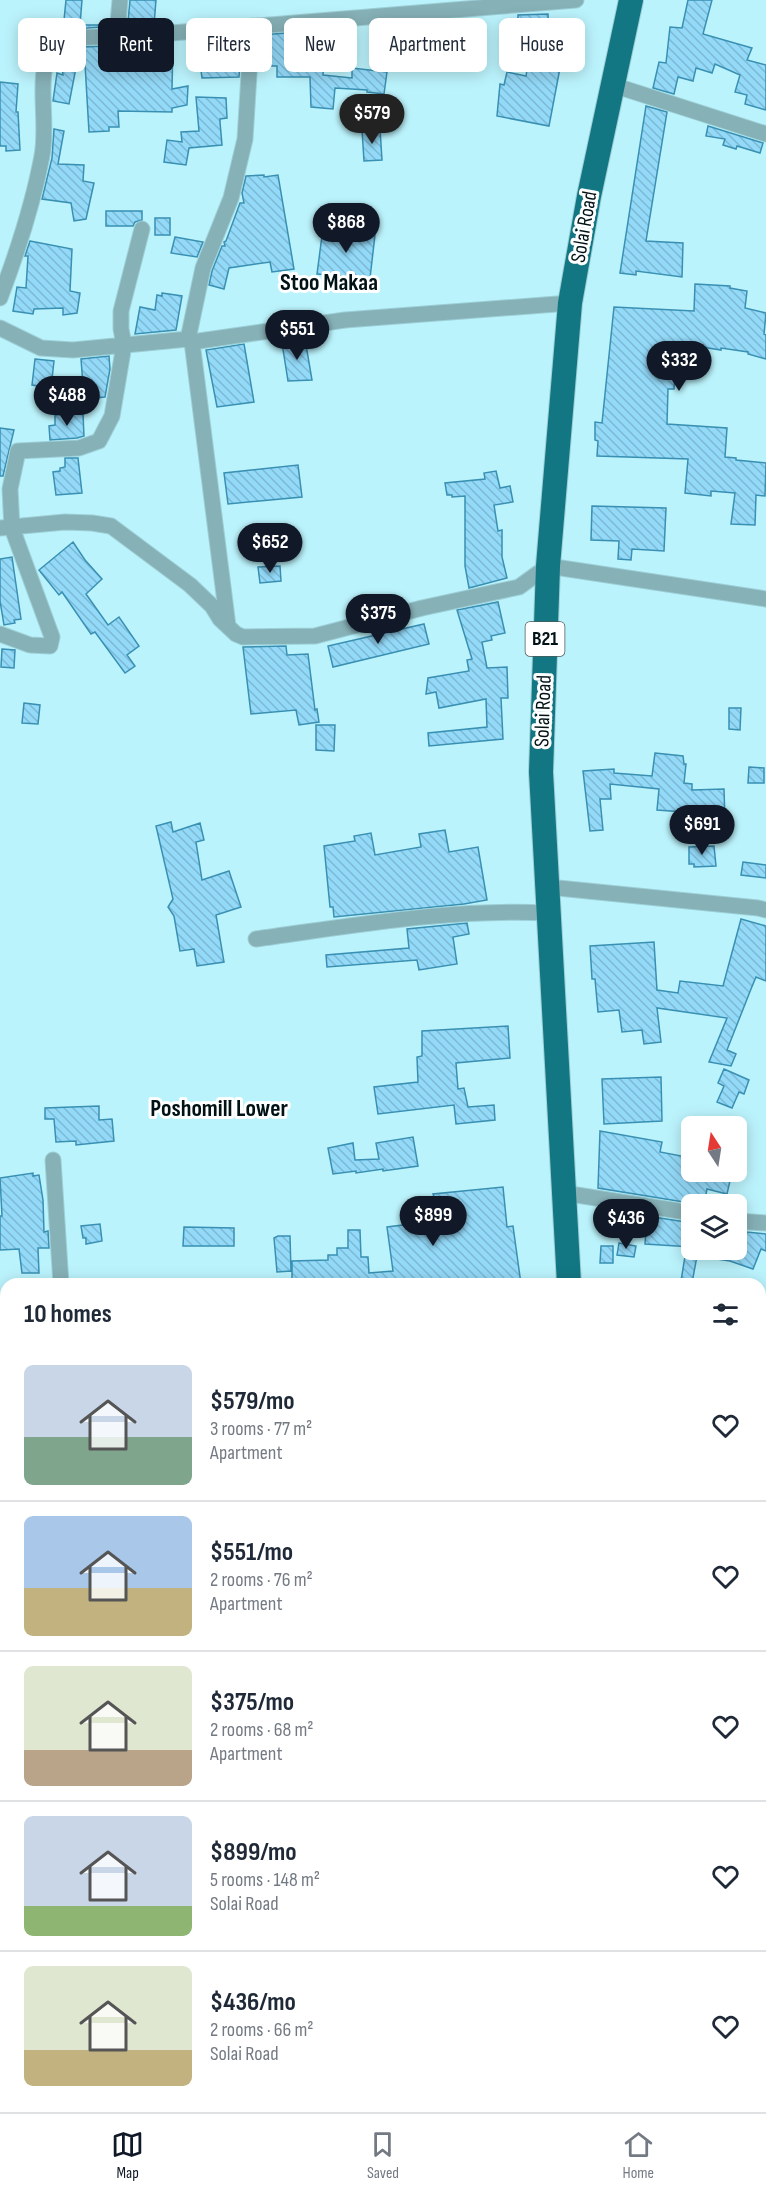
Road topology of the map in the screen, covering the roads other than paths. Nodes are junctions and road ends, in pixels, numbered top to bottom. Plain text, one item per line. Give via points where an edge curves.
1 (120, 0) edge
2 (576, 0) edge
3 (631, 0) edge
4 (118, 18) edge
5 (272, 24) edge
6 (98, 36) edge
7 (249, 72) edge
8 (613, 85) junction
9 (766, 134) edge
10 (142, 229) dead end
11 (0, 298) edge
12 (570, 303) junction
13 (0, 328) edge
14 (190, 340) junction
15 (124, 345) junction
16 (6, 528) edge
17 (548, 566) junction
18 (766, 599) edge
19 (228, 626) junction
20 (0, 634) edge
21 (548, 887) junction
22 (766, 910) edge
23 (549, 913) junction
24 (256, 939) dead end
25 (53, 1160) dead end
26 (564, 1193) junction
27 (681, 1211) edge
28 (747, 1222) edge
29 (766, 1223) edge
30 (61, 1278) edge
31 (568, 1278) edge

1 - 4 street
2 - 5 street
3 - 8 highway, Solai Road / B21
6 - 11 street via 53,43 48,52 43,155 16,256
7 - 14 street via 245,139 231,198 203,268
8 - 9 street
8 - 12 highway, Solai Road / B21
10 - 15 street via 121,311
12 - 14 street via 345,320
12 - 17 highway, Solai Road / B21
13 - 15 street via 41,348 73,350
14 - 15 street
14 - 19 street
15 - 16 street via 112,416 99,441 79,448 18,451
16 - 19 street via 65,522 111,526 190,585
16 - 20 street via 52,637 50,646 30,645
17 - 18 street
17 - 19 street via 519,587 315,636 243,637
17 - 21 highway, Solai Road / B21 via 541,772
21 - 22 street
21 - 23 highway, Solai Road / B21
23 - 24 street via 454,915
23 - 26 highway, Solai Road / B21
25 - 30 street
26 - 27 street
26 - 31 highway, Solai Road / B21
28 - 29 street

